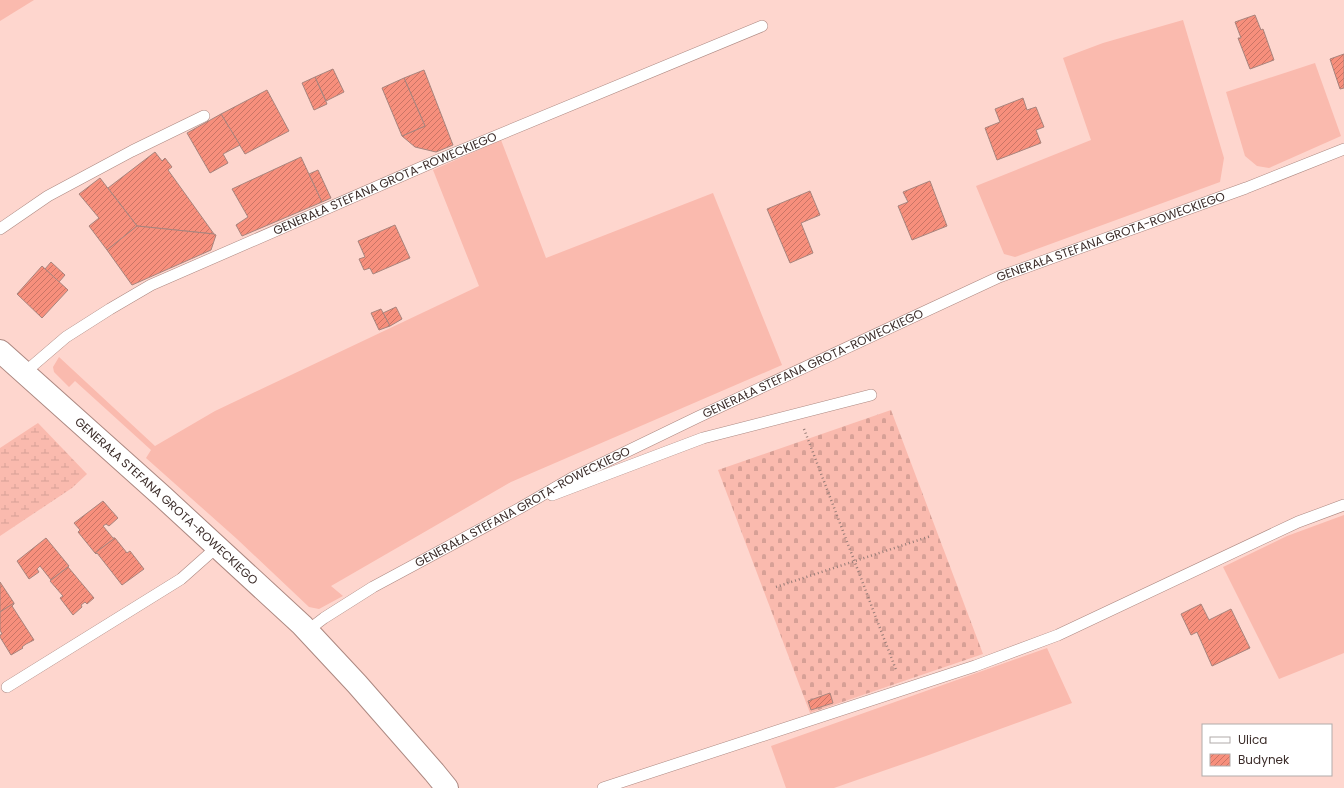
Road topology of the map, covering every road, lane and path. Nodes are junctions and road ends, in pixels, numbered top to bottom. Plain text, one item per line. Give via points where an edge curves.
1 (762, 26) dead end
2 (204, 116) dead end
3 (1344, 149) edge
4 (0, 229) edge
5 (0, 351) edge
6 (24, 373) junction
7 (871, 395) dead end
8 (798, 413) junction
9 (1344, 504) edge
10 (520, 508) junction
11 (931, 536) dead end
12 (217, 547) junction
13 (855, 561) junction
14 (776, 587) dead end
15 (307, 631) junction
16 (896, 670) dead end
17 (7, 687) dead end
18 (447, 788) edge
19 (603, 788) edge

1 - 6 lane, GENERAŁA STEFANA GROTA-ROWECKIEGO via 438,160 151,285 66,337
2 - 4 lane via 48,196
3 - 10 lane, GENERAŁA STEFANA GROTA-ROWECKIEGO via 1246,188 999,277 698,416 572,478
5 - 6 street, GENERAŁA STEFANA GROTA-ROWECKIEGO
6 - 12 street, GENERAŁA STEFANA GROTA-ROWECKIEGO
7 - 8 lane
8 - 10 lane via 703,438
8 - 13 path
9 - 19 lane via 1298,522 1058,635 968,669
10 - 15 lane, GENERAŁA STEFANA GROTA-ROWECKIEGO via 373,587
11 - 13 path
12 - 15 street, GENERAŁA STEFANA GROTA-ROWECKIEGO
12 - 17 lane via 181,578
13 - 14 path
13 - 16 path
15 - 18 street, GENERAŁA STEFANA GROTA-ROWECKIEGO

